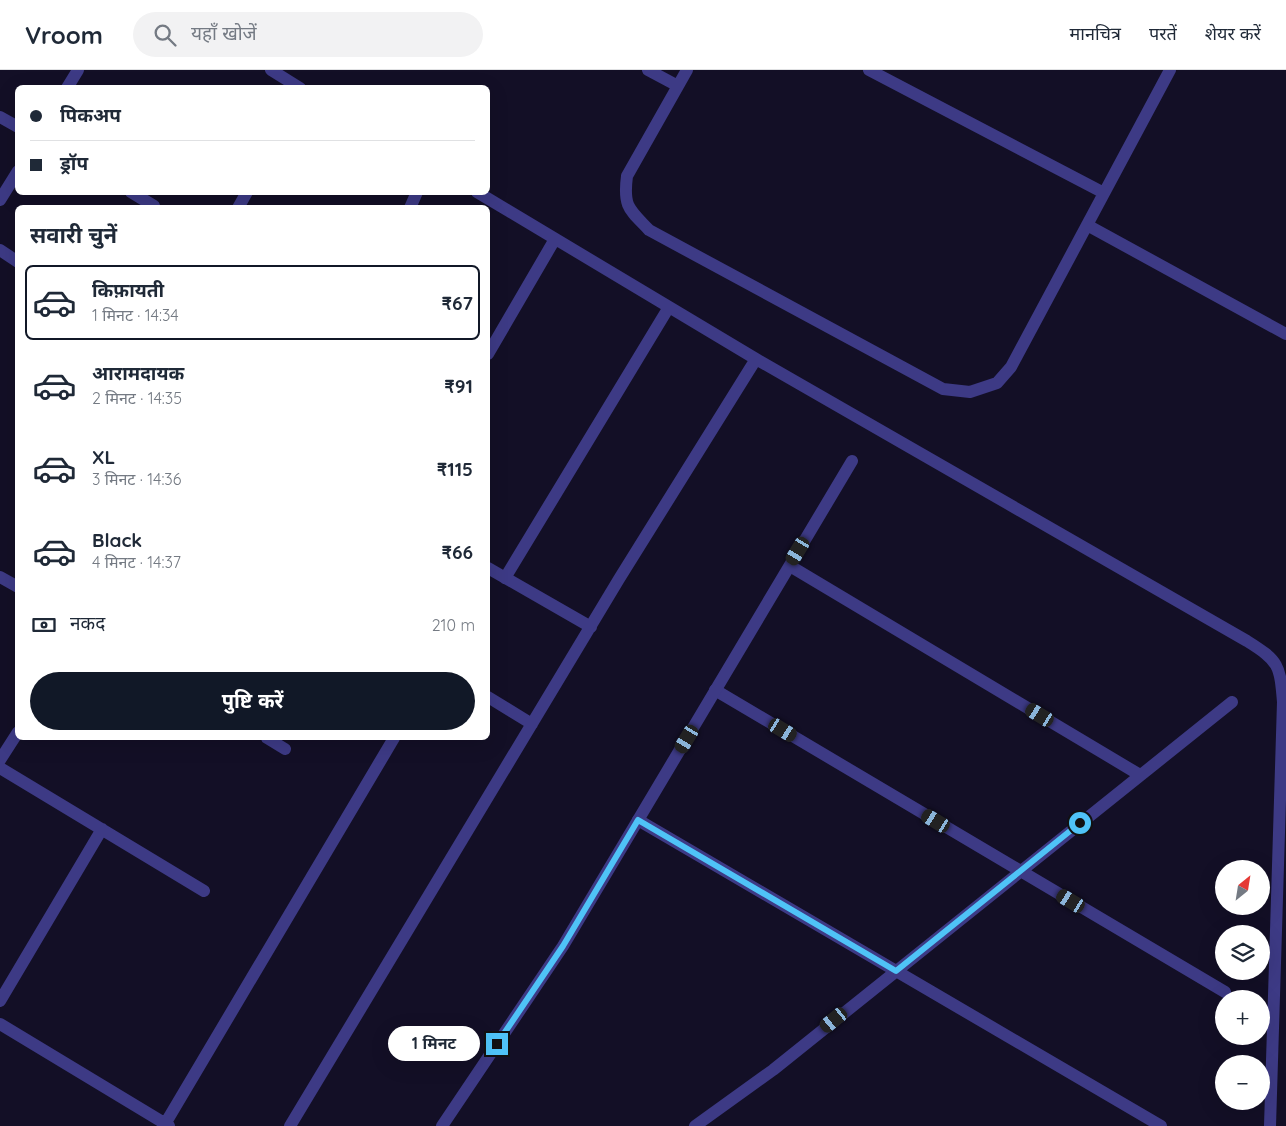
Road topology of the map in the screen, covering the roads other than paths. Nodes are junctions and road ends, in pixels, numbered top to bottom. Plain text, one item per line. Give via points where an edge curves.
1 (78, 70) edge
2 (271, 70) edge
3 (648, 70) edge
4 (687, 70) edge
5 (869, 70) edge
6 (1170, 70) edge
7 (69, 85) edge
8 (295, 85) edge
9 (678, 86) junction
10 (0, 117) edge
11 (15, 125) edge
12 (15, 176) edge
13 (1104, 193) junction
14 (136, 195) edge
15 (482, 195) edge
16 (0, 200) edge
17 (152, 205) edge
18 (1087, 225) junction
19 (555, 239) junction
20 (0, 250) edge
21 (15, 260) edge
22 (669, 307) junction
23 (1286, 334) edge
24 (490, 351) edge
25 (756, 359) junction
26 (852, 461) dead end
27 (790, 566) junction
28 (490, 569) edge
29 (0, 577) edge
30 (505, 578) junction
31 (15, 583) edge
32 (591, 626) junction
33 (716, 690) junction
34 (490, 698) edge
35 (1232, 702) dead end
36 (532, 724) junction
37 (15, 737) edge
38 (269, 740) edge
39 (393, 740) edge
40 (285, 749) dead end
41 (0, 760) edge
42 (0, 768) edge
43 (1140, 775) junction
44 (638, 820) junction
45 (102, 829) junction
46 (1020, 871) junction
47 (204, 891) dead end
48 (896, 971) junction
49 (1222, 990) edge
50 (0, 1001) edge
51 (0, 1024) edge
52 (160, 1123) edge
53 (290, 1126) edge
54 (442, 1126) edge
55 (695, 1126) edge
56 (1161, 1126) edge
57 (1270, 1126) edge

1 - 7 street
2 - 8 street
3 - 9 street
4 - 9 street
5 - 13 street
6 - 13 street
9 - 18 street via 626,176 624,195 629,209 649,230 943,389 970,392 997,384 1011,367
10 - 11 street
12 - 16 street
13 - 18 street
14 - 17 street
15 - 19 street
18 - 23 street
19 - 22 street
19 - 24 street
20 - 21 street
22 - 25 street
22 - 30 street
25 - 32 street
25 - 57 street via 1247,641 1277,664 1283,702
26 - 27 street
27 - 33 street
27 - 43 street
28 - 30 street
29 - 31 street
30 - 32 street
32 - 36 street
33 - 44 street
33 - 46 street
34 - 36 street
35 - 43 street
36 - 53 street
37 - 41 street
38 - 40 street
39 - 52 street
42 - 45 street
43 - 46 street
44 - 48 street
44 - 54 street via 563,946
45 - 47 street
45 - 50 street
46 - 48 street
46 - 49 street
48 - 55 street via 772,1070
48 - 56 street
51 - 52 street

